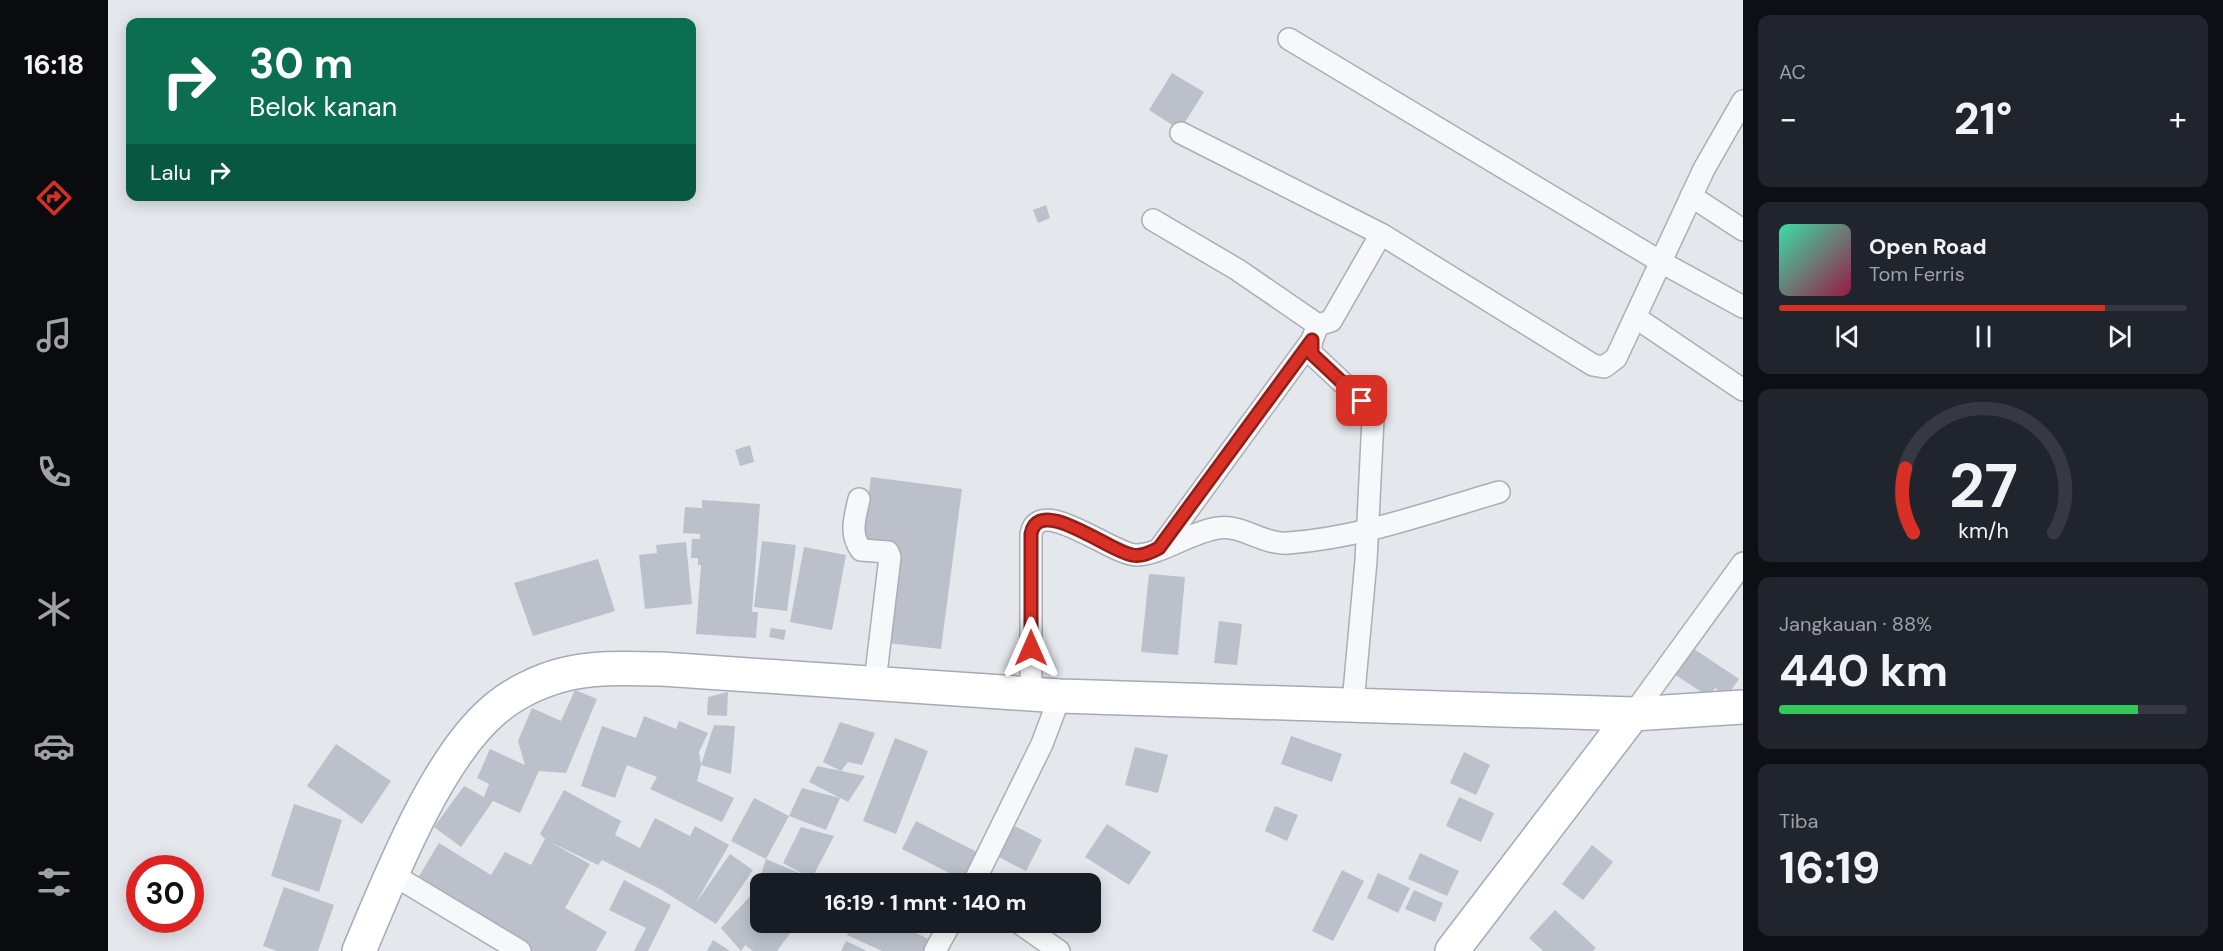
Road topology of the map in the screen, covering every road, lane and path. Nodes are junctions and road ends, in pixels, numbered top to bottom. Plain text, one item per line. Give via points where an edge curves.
1 (1289, 39) dead end
2 (1743, 100) edge
3 (1181, 132) dead end
4 (1691, 196) junction
5 (1153, 220) dead end
6 (1743, 230) edge
7 (1381, 234) junction
8 (1661, 261) junction
9 (1743, 307) edge
10 (1635, 317) junction
11 (1315, 333) junction
12 (1743, 390) edge
13 (1499, 492) dead end
14 (859, 499) dead end
15 (1368, 531) junction
16 (1159, 548) junction
17 (1743, 563) edge
18 (875, 682) junction
19 (1046, 695) junction
20 (1353, 703) junction
21 (1743, 706) edge
22 (1634, 714) junction
23 (978, 873) edge
24 (392, 874) junction
25 (945, 933) edge
26 (1034, 933) edge
27 (359, 951) edge
28 (520, 951) edge
29 (935, 951) edge
30 (1059, 951) edge
31 (1452, 951) edge

1 - 8 street
2 - 4 street
3 - 7 street
4 - 6 street
4 - 8 street
5 - 11 street via 1238,270
7 - 10 street via 1593,365 1604,367 1616,358
7 - 11 street via 1331,321
8 - 9 street
8 - 10 street
10 - 12 street
11 - 15 street via 1312,354 1362,401 1373,419
11 - 16 street
13 - 15 street
14 - 18 street via 853,529 855,540 861,550 888,552 890,557
15 - 16 street via 1276,543 1221,528
15 - 20 street
16 - 19 street via 1133,555 1056,519 1045,519 1032,527
17 - 22 street
18 - 19 main road
18 - 24 main road via 605,668 563,675 532,686 494,709 463,741
19 - 20 main road
19 - 23 street via 1042,744
20 - 22 main road
21 - 22 main road
22 - 31 main road
24 - 27 main road
24 - 28 street
25 - 29 street
26 - 30 street

